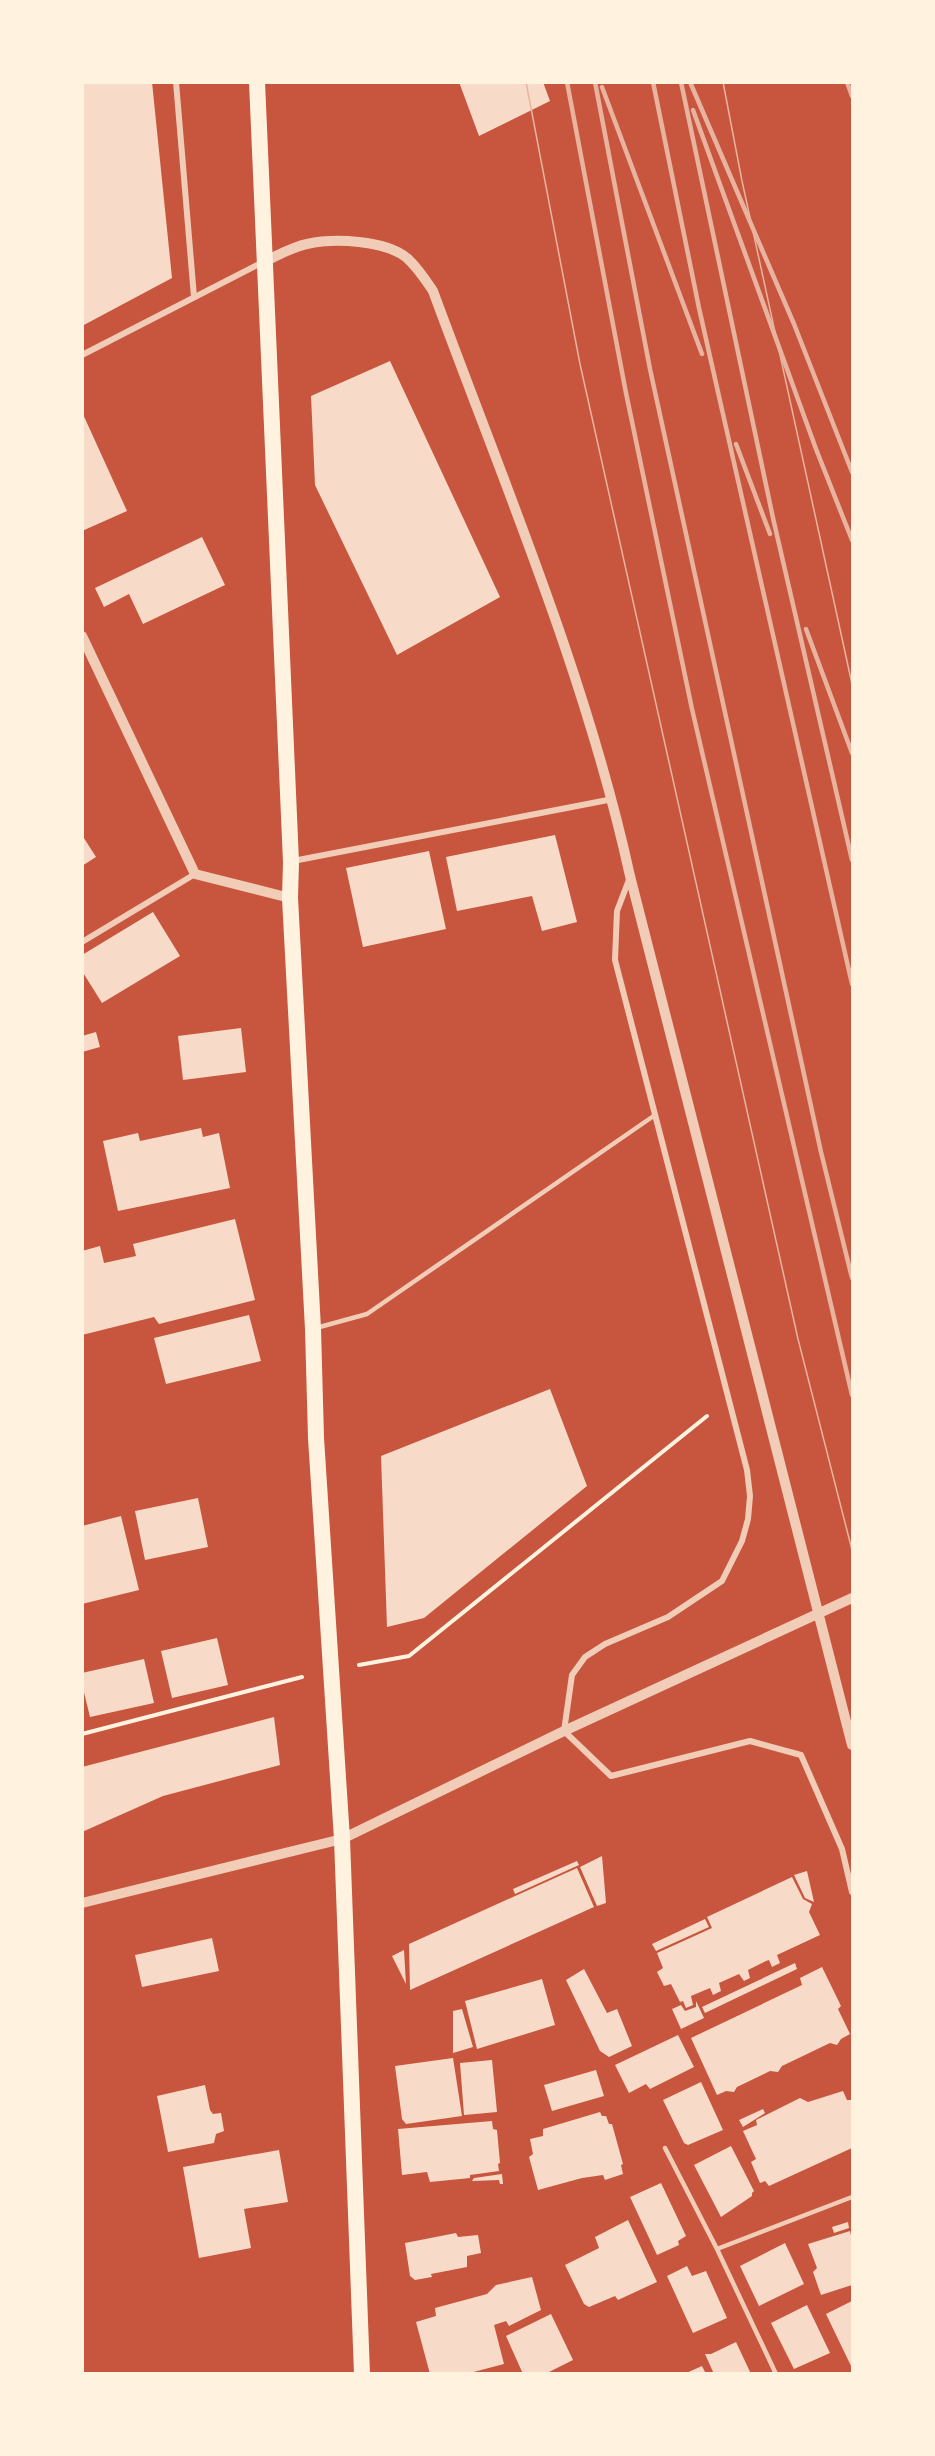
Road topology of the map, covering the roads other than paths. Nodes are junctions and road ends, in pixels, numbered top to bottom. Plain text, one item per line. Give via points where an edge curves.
1 (176, 82) edge
2 (257, 82) edge
3 (263, 262) junction
4 (194, 297) junction
5 (82, 355) edge
6 (82, 636) edge
7 (613, 798) junction
8 (291, 862) junction
9 (195, 874) junction
10 (630, 876) junction
11 (290, 898) junction
12 (82, 942) edge
13 (655, 1115) junction
14 (313, 1329) junction
15 (852, 1598) edge
16 (564, 1731) junction
17 (852, 1745) edge
18 (342, 1839) junction
19 (852, 1892) edge
20 (82, 1903) edge
21 (664, 2148) dead end
22 (852, 2197) edge
23 (717, 2249) junction
24 (362, 2373) edge
25 (776, 2373) edge

1 - 4 street
2 - 3 highway
3 - 4 street
3 - 7 street via 306,244 342,242 388,248 421,272 433,291 560,633
3 - 8 highway
4 - 5 street
6 - 9 street
7 - 8 street
7 - 10 street
8 - 11 highway
9 - 11 street
9 - 12 street
10 - 13 street via 617,911 615,960
10 - 17 street
11 - 14 highway
13 - 14 lane via 367,1314
13 - 16 street via 747,1470 748,1520 722,1581 668,1617 605,1644 585,1657 572,1675
14 - 18 highway via 316,1438
15 - 16 street
16 - 18 street
16 - 19 street via 611,1776 750,1741 801,1755 842,1849
18 - 20 street
18 - 24 highway
21 - 23 lane
22 - 23 lane
23 - 25 lane

